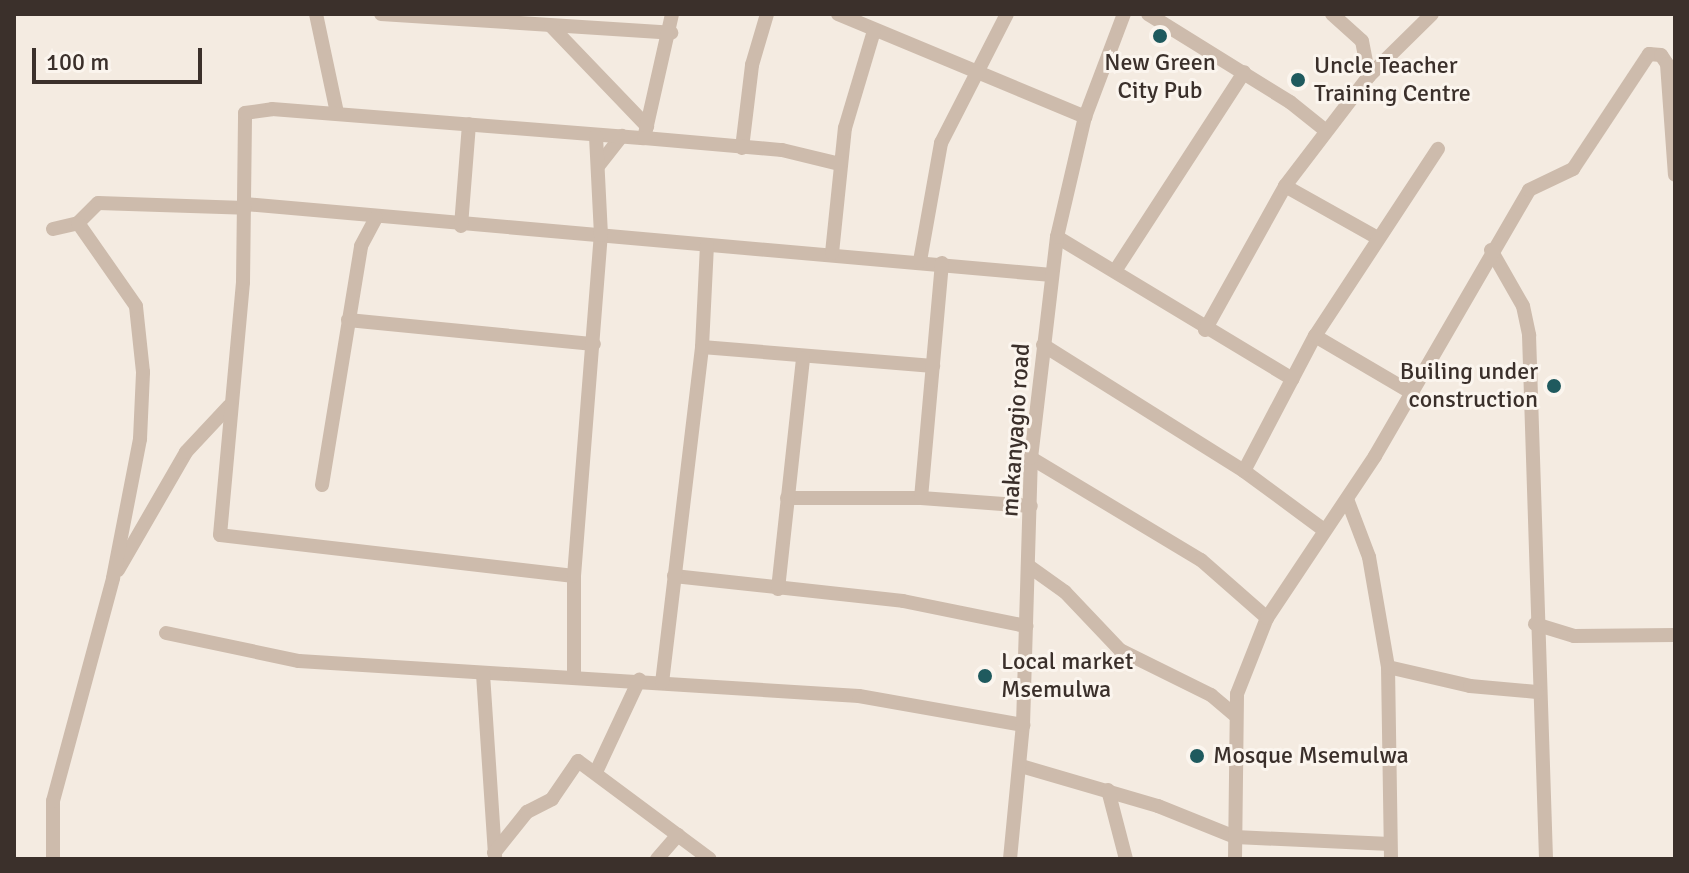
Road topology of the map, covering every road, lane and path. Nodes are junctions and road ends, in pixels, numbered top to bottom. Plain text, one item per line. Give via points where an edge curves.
1 (316, 14) edge
2 (381, 14) edge
3 (672, 14) edge
4 (767, 14) edge
5 (838, 14) edge
6 (1007, 14) edge
7 (1124, 14) edge
8 (1148, 14) edge
9 (1332, 14) edge
10 (1432, 14) edge
11 (426, 17) edge
12 (479, 18) edge
13 (508, 19) edge
14 (551, 26) junction
15 (874, 31) junction
16 (671, 33) junction
17 (1244, 72) junction
18 (979, 76) junction
19 (1369, 76) junction
20 (337, 113) junction
21 (1085, 117) junction
22 (469, 124) junction
23 (1325, 130) junction
24 (646, 132) junction
25 (596, 136) junction
26 (622, 136) junction
27 (742, 148) junction
28 (1438, 149) dead end
29 (840, 164) junction
30 (599, 165) junction
31 (1675, 175) edge
32 (1285, 186) junction
33 (245, 206) junction
34 (376, 218) junction
35 (78, 223) junction
36 (461, 226) junction
37 (53, 229) dead end
38 (601, 235) junction
39 (1057, 237) junction
40 (1376, 237) junction
41 (707, 245) junction
42 (1491, 250) junction
43 (832, 253) junction
44 (920, 261) junction
45 (942, 263) junction
46 (1115, 271) junction
47 (1052, 275) junction
48 (348, 320) junction
49 (1205, 330) junction
50 (1315, 336) junction
51 (594, 344) junction
52 (1043, 345) junction
53 (702, 347) junction
54 (803, 358) junction
55 (933, 366) junction
56 (1292, 379) junction
57 (1412, 393) junction
58 (229, 406) junction
59 (1031, 458) junction
60 (1244, 471) junction
61 (322, 485) dead end
62 (787, 498) junction
63 (921, 498) junction
64 (1347, 499) junction
65 (1031, 506) junction
66 (1324, 530) junction
67 (1030, 567) junction
68 (574, 576) junction
69 (674, 576) junction
70 (113, 578) junction
71 (778, 589) junction
72 (1267, 618) junction
73 (1535, 624) junction
74 (1026, 626) junction
75 (166, 633) dead end
76 (1675, 635) edge
77 (1388, 667) junction
78 (483, 674) junction
79 (574, 676) junction
80 (639, 680) junction
81 (662, 683) junction
82 (1537, 692) junction
83 (1234, 714) junction
84 (1023, 725) junction
85 (1021, 766) junction
86 (596, 772) junction
87 (1108, 790) junction
88 (678, 835) junction
89 (1235, 837) junction
90 (1390, 852) edge
91 (495, 856) edge
92 (53, 859) edge
93 (657, 859) edge
94 (710, 859) edge
95 (1010, 859) edge
96 (1126, 859) edge
97 (1235, 859) edge
98 (1546, 859) edge

1 - 20 street
2 - 11 street
3 - 16 street
4 - 27 street via 752,65
5 - 15 street
6 - 18 street
7 - 21 street, makanyagio road
8 - 17 street
9 - 19 street via 1362,41
10 - 19 street
11 - 12 street
12 - 13 street
13 - 14 street
14 - 16 street
14 - 24 street
15 - 18 street
15 - 29 street via 852,100
16 - 24 street
17 - 23 street
17 - 46 street
18 - 21 street
18 - 44 street via 950,115 941,143
19 - 23 street
20 - 22 street
20 - 33 street via 248,110 242,119
21 - 39 street, makanyagio road
22 - 25 street
22 - 36 street
23 - 32 street
24 - 26 street
24 - 27 street
25 - 26 street
25 - 30 street
26 - 30 street
27 - 29 street via 782,150
28 - 40 street
29 - 43 street
30 - 38 street
31 - 42 street via 1667,64 1661,55 1649,54 1573,169 1529,190
32 - 40 street
32 - 49 street
33 - 34 street
33 - 35 street via 98,203
33 - 58 street
34 - 36 street
34 - 48 street via 362,241
35 - 37 street
35 - 70 street via 123,281 142,336 140,439
36 - 38 street
38 - 41 street
38 - 51 street
39 - 46 street
39 - 47 street, makanyagio road
40 - 50 street
41 - 43 street
41 - 53 street
42 - 57 street
42 - 73 street via 1523,306 1529,335
43 - 44 street
44 - 45 street
45 - 47 street
45 - 55 street
46 - 49 street
47 - 52 street, makanyagio road
48 - 51 street
48 - 61 street
49 - 56 street
50 - 56 street
50 - 57 street
51 - 68 street
52 - 59 street, makanyagio road
52 - 60 street
53 - 54 street
53 - 69 street
54 - 55 street
54 - 62 street
55 - 63 street
56 - 60 street
57 - 64 street
58 - 68 street via 220,535
58 - 70 street via 186,452
59 - 65 street, makanyagio road
59 - 72 street via 1201,560
60 - 66 street
62 - 63 street
62 - 71 street
63 - 65 street
64 - 66 street
64 - 77 street via 1369,557
65 - 67 street, makanyagio road
66 - 72 street
67 - 74 street, makanyagio road
67 - 83 street via 1065,592 1120,650 1211,695
68 - 79 street
69 - 71 street
69 - 81 street
70 - 92 street via 53,801
71 - 74 street via 903,601
72 - 83 street via 1241,677
73 - 76 street via 1574,636
73 - 82 street
74 - 84 street, makanyagio road
75 - 78 street via 299,661
77 - 82 street via 1470,686
77 - 90 street
78 - 79 street
78 - 91 street
79 - 80 street
80 - 81 street
80 - 86 street
81 - 84 street via 734,692 859,696
82 - 98 street
83 - 89 street
84 - 85 street, makanyagio road
85 - 87 street
85 - 95 street, makanyagio road
86 - 88 street
86 - 91 street via 573,762 552,799 527,812
87 - 89 street
87 - 96 street
88 - 93 street
88 - 94 street
89 - 90 street
89 - 97 street

